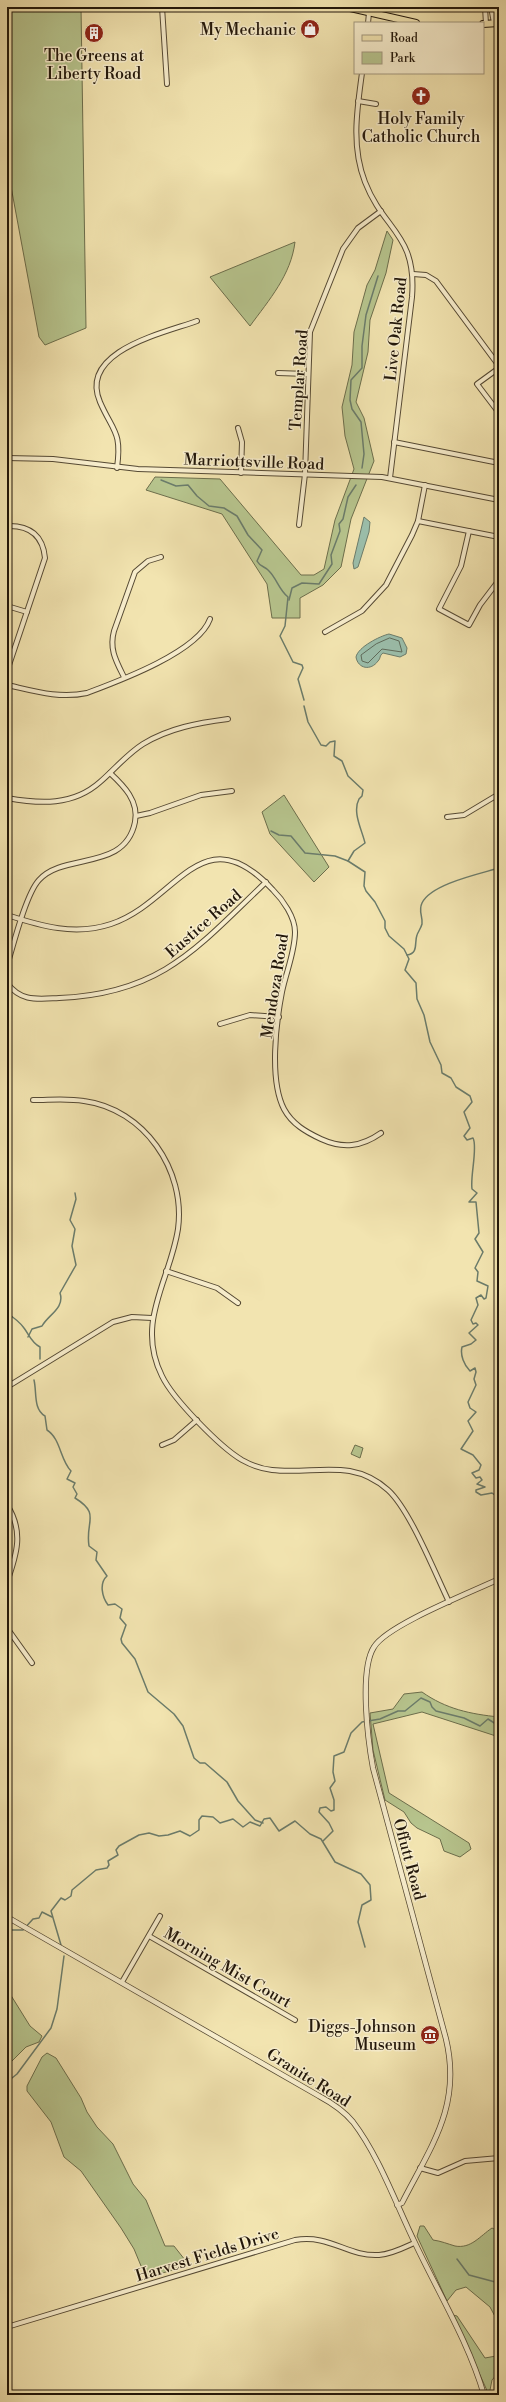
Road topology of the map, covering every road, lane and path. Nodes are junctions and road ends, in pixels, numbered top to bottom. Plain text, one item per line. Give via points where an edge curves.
1 (162, 7) edge
2 (346, 7) edge
3 (486, 7) edge
4 (491, 7) edge
5 (369, 9) edge
6 (368, 22) edge
7 (413, 22) edge
8 (496, 23) edge
9 (485, 24) edge
10 (362, 74) edge
11 (167, 84) dead end
12 (358, 102) junction
13 (376, 104) dead end
14 (381, 211) junction
15 (413, 274) junction
16 (197, 321) dead end
17 (499, 367) edge
18 (278, 373) dead end
19 (307, 374) junction
20 (499, 413) edge
21 (238, 428) dead end
22 (394, 442) junction
23 (7, 458) edge
24 (499, 463) edge
25 (117, 468) junction
26 (241, 472) junction
27 (305, 474) junction
28 (390, 478) junction
29 (425, 485) junction
30 (499, 500) edge
31 (418, 521) junction
32 (299, 525) dead end
33 (7, 526) edge
34 (469, 531) junction
35 (499, 537) edge
36 (161, 557) dead end
37 (499, 580) edge
38 (7, 606) edge
39 (26, 612) junction
40 (210, 619) dead end
41 (325, 632) dead end
42 (7, 671) edge
43 (124, 677) junction
44 (7, 685) edge
45 (228, 719) dead end
46 (110, 773) junction
47 (232, 791) dead end
48 (499, 794) edge
49 (7, 798) edge
50 (136, 816) junction
51 (447, 817) dead end
52 (266, 882) junction
53 (7, 915) edge
54 (22, 920) junction
55 (7, 966) edge
56 (7, 983) edge
57 (279, 1017) junction
58 (220, 1024) dead end
59 (33, 1100) dead end
60 (381, 1133) dead end
61 (166, 1271) junction
62 (238, 1304) dead end
63 (152, 1318) junction
64 (7, 1387) edge
65 (197, 1420) junction
66 (162, 1445) dead end
67 (7, 1506) edge
68 (499, 1579) edge
69 (7, 1582) edge
70 (449, 1602) junction
71 (7, 1628) edge
72 (32, 1663) dead end
73 (160, 1916) dead end
74 (7, 1917) edge
75 (149, 1936) junction
76 (122, 1982) junction
77 (295, 2020) dead end
78 (499, 2158) edge
79 (420, 2168) junction
80 (397, 2205) junction
81 (414, 2243) junction
82 (7, 2327) edge
83 (484, 2395) edge

1 - 11 street
2 - 5 main road
3 - 9 street
4 - 8 street
5 - 6 street
5 - 7 main road
8 - 9 main road
10 - 12 street, Live Oak Road
12 - 13 street
12 - 14 street, Live Oak Road via 358,158 369,192
14 - 15 street, Live Oak Road via 406,246
14 - 19 street, Templar Road via 358,228 343,249 310,332
15 - 17 street via 426,275 436,281
15 - 22 street, Live Oak Road
16 - 25 street via 122,349 110,357 101,370 97,391 100,404 117,434 120,450
17 - 20 street via 477,384
18 - 19 street
19 - 27 street, Templar Road
21 - 26 street via 242,442
22 - 24 street
22 - 28 street, Live Oak Road
23 - 25 street, Marriottsville Road via 53,459
25 - 26 street, Marriottsville Road
26 - 27 street, Marriottsville Road
27 - 28 street, Marriottsville Road
27 - 32 street, Templar Road
28 - 29 street, Marriottsville Road
29 - 30 street, Marriottsville Road
29 - 31 street
31 - 34 street
31 - 41 street via 380,593 362,611
33 - 39 street via 29,529 42,542 44,551 42,571
34 - 35 street
34 - 37 street via 461,566 440,609 469,625
36 - 43 street via 148,561 135,572 114,631 113,654
38 - 39 street
39 - 42 street
40 - 43 street via 204,631 187,646
43 - 44 street via 74,696 51,695
45 - 46 street via 193,724 166,732 143,744
46 - 49 street via 86,791 63,801 32,803
46 - 50 street via 128,792
47 - 50 street via 201,795
48 - 51 street via 464,815
50 - 54 street via 129,838 115,850 96,860 53,870 39,880
52 - 54 street, Mendoza Road via 256,872 238,862 214,860 195,865 149,904 111,924 82,930 65,930
52 - 56 street, Eustice Road via 193,951 135,986 110,993 29,1000 17,994
52 - 57 street, Mendoza Road via 282,900 295,927
53 - 54 street, Mendoza Road
54 - 55 street
57 - 58 street via 250,1015
57 - 60 street, Mendoza Road via 276,1041 278,1094 290,1117 310,1134 340,1146 370,1141
59 - 61 street via 85,1101 110,1108 142,1129 159,1149 172,1174 178,1202 178,1230
61 - 62 street via 217,1288
61 - 63 street
63 - 64 street via 132,1317 113,1322
63 - 65 street via 154,1352 161,1374 172,1394
65 - 66 street via 174,1440
65 - 70 street via 233,1454 254,1466 280,1471 345,1469 365,1475 382,1485 403,1510
67 - 69 street via 17,1526 18,1540 16,1557
68 - 70 street, Offutt Road
70 - 79 street, Offutt Road via 392,1630 376,1644 367,1666 367,1720 374,1776 450,2062 451,2084 447,2111
71 - 72 street
73 - 75 street
74 - 76 street, Granite Road
75 - 76 street
75 - 77 street, Morning Mist Court
76 - 80 street, Granite Road via 344,2112 365,2140
78 - 79 street via 465,2161 438,2173
79 - 80 street, Offutt Road via 402,2202
80 - 81 street, Granite Road
81 - 82 street, Harvest Fields Drive via 392,2253 378,2255 362,2254 314,2238 295,2240
81 - 83 street, Granite Road via 466,2351

